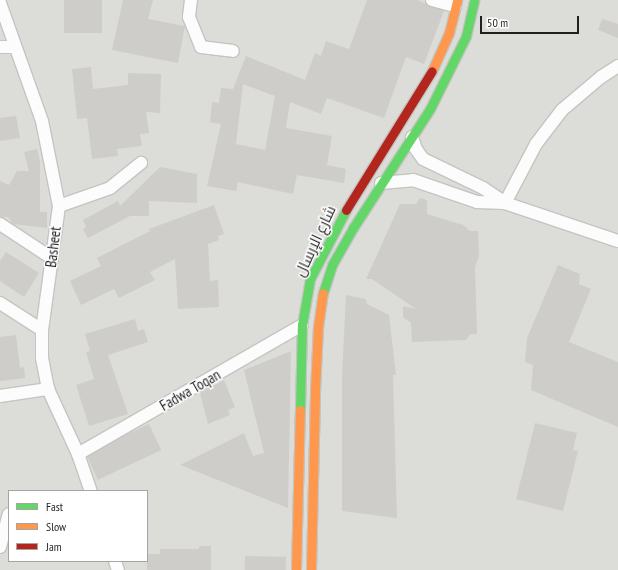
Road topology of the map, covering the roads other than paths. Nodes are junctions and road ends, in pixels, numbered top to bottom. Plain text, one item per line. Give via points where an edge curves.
1 (191, 0) edge
2 (432, 0) edge
3 (474, 0) edge
4 (0, 3) edge
5 (456, 3) edge
6 (14, 46) junction
7 (0, 47) edge
8 (233, 50) dead end
9 (618, 66) edge
10 (412, 137) junction
11 (141, 164) dead end
12 (381, 183) junction
13 (506, 203) junction
14 (59, 206) junction
15 (0, 224) edge
16 (618, 241) edge
17 (50, 257) junction
18 (0, 302) edge
19 (302, 325) junction
20 (42, 330) junction
21 (48, 389) junction
22 (0, 396) edge
23 (78, 454) junction
24 (87, 490) edge
25 (8, 518) edge
26 (0, 547) edge
27 (296, 570) edge
28 (311, 570) edge

1 - 8 street via 189,16 201,47
2 - 5 street
3 - 10 main road, شارع الإرسال via 466,36 430,109
4 - 6 street, Basheet
5 - 19 main road, شارع الإرسال via 449,33 427,83 351,198 320,255 310,279
6 - 7 street
6 - 14 street, Basheet via 42,121
9 - 13 street via 601,76 562,110 536,144
10 - 12 main road, شارع الإرسال
10 - 13 street via 423,159 483,188
11 - 14 street via 110,188
12 - 13 street via 413,180 477,202
12 - 28 main road, شارع الإرسال via 332,265 323,295 318,327 315,390
13 - 16 street
14 - 17 street, Basheet
15 - 17 street
17 - 20 street, Basheet via 48,297
18 - 20 street
19 - 23 street, Fadwa Toqan
19 - 27 main road, شارع الإرسال
20 - 21 street, Basheet via 42,358
21 - 22 street
21 - 23 street, Basheet
23 - 24 street, Basheet
25 - 26 street

